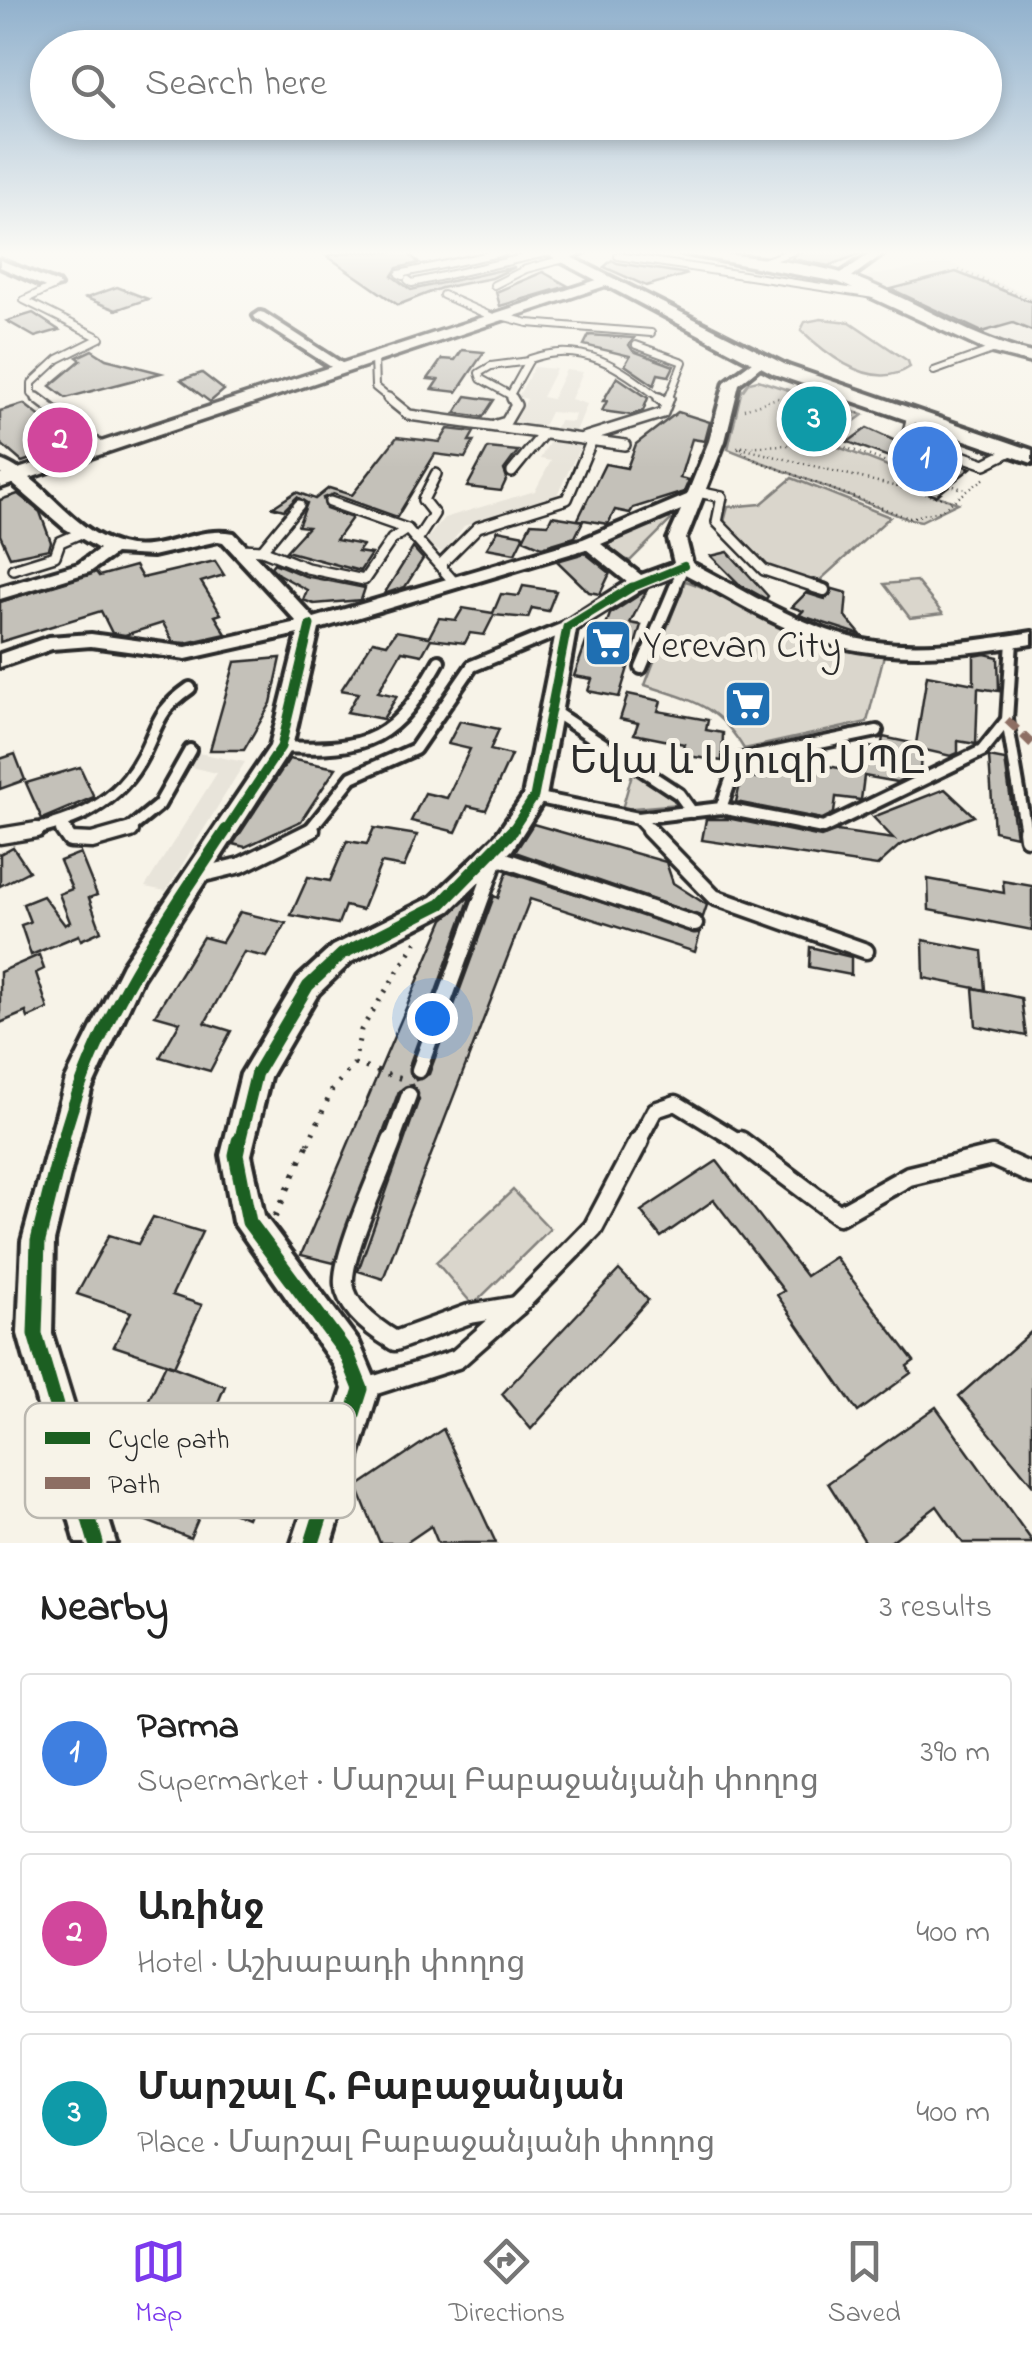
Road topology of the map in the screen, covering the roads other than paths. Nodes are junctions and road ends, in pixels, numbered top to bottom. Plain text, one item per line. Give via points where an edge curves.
1 (72, 324) edge
2 (273, 324) edge
3 (477, 324) edge
4 (540, 324) edge
5 (690, 324) edge
6 (941, 324) edge
7 (652, 333) dead end
8 (636, 345) dead end
9 (995, 349) junction
10 (374, 358) junction
11 (1032, 358) edge
12 (760, 360) junction
13 (529, 361) junction
14 (344, 368) junction
15 (934, 371) dead end
16 (510, 395) junction
17 (666, 403) junction
18 (490, 426) junction
19 (543, 434) junction
20 (578, 440) junction
21 (591, 442) junction
22 (625, 445) dead end
23 (104, 449) junction
24 (1023, 453) edge
25 (512, 472) dead end
26 (436, 474) dead end
27 (5, 475) edge
28 (697, 494) junction
29 (330, 502) dead end
30 (299, 505) dead end
31 (407, 529) junction
32 (84, 532) junction
33 (416, 540) junction
34 (589, 543) junction
35 (240, 549) junction
36 (262, 550) junction
37 (108, 551) junction
38 (440, 565) junction
39 (684, 566) junction
40 (13, 568) dead end
41 (638, 582) junction
42 (455, 583) junction
43 (824, 590) dead end
44 (0, 593) edge
45 (310, 626) junction
46 (567, 627) junction
47 (1022, 640) edge
48 (0, 661) edge
49 (439, 661) dead end
50 (642, 668) dead end
51 (190, 688) dead end
52 (550, 710) junction
53 (1007, 720) junction
54 (876, 731) dead end
55 (281, 747) junction
56 (190, 750) dead end
57 (534, 797) junction
58 (721, 808) junction
59 (692, 812) junction
60 (638, 818) junction
61 (61, 826) junction
62 (0, 836) edge
63 (1028, 838) dead end
64 (500, 850) junction
65 (193, 876) junction
66 (695, 924) dead end
67 (866, 951) dead end
68 (1032, 1174) edge
69 (517, 1306) junction
70 (362, 1390) junction
71 (55, 1403) edge
72 (355, 1411) edge
73 (89, 1518) edge
74 (320, 1518) edge
75 (96, 1543) edge
76 (312, 1543) edge

1 - 23 lane via 100,338 42,370 32,394
2 - 14 street
3 - 10 street
4 - 7 lane
5 - 12 main road
6 - 9 street
8 - 17 lane via 683,362
9 - 11 street
9 - 15 lane
10 - 14 street
10 - 18 lane via 375,387 409,415
12 - 24 main road
12 - 28 street via 732,382
13 - 16 lane
13 - 16 lane via 479,373
13 - 17 lane via 548,352 607,359
14 - 23 street
16 - 18 lane via 516,405 506,422
17 - 20 lane via 663,412
18 - 19 lane
19 - 20 lane
19 - 25 lane
20 - 21 lane
21 - 22 lane
21 - 38 lane via 567,499 478,527
23 - 27 street
26 - 33 lane via 423,500 434,514
27 - 32 street
28 - 34 street
28 - 39 street via 677,540
28 - 43 lane via 722,497 717,522 764,570
29 - 31 lane
30 - 36 lane
31 - 33 lane
31 - 36 lane via 392,539 364,580
32 - 37 street
32 - 40 lane via 60,542 54,556
33 - 38 lane
34 - 41 street
34 - 42 street
35 - 36 lane
35 - 37 street via 228,537 207,534 151,552
35 - 45 street
37 - 44 street via 84,568
38 - 42 lane
39 - 41 street
39 - 47 street via 852,644 908,648
39 - 50 lane
41 - 46 street
42 - 45 street
45 - 48 street via 186,652 91,640 48,642
45 - 55 street
46 - 52 street
46 - 65 lane via 472,666 414,750 352,777 312,830 241,865
47 - 53 lane
49 - 55 lane via 398,729 336,750
51 - 61 lane via 158,709 142,758 105,804
52 - 57 street
52 - 59 lane via 678,794
53 - 58 lane via 982,751 823,828
53 - 63 lane
54 - 58 lane via 738,760
55 - 65 street
56 - 61 lane via 169,794 128,833 84,843 70,840
57 - 60 lane
57 - 64 street
58 - 59 lane
59 - 60 lane
60 - 67 lane via 714,897
61 - 62 lane
64 - 66 lane
64 - 69 lane via 347,1262 344,1286 368,1325 394,1341 469,1314
64 - 70 street via 434,908 358,944 319,975 256,1074 236,1155 249,1222 347,1354
65 - 71 street via 132,972 76,1089 38,1241 35,1334
68 - 69 lane via 992,1156 910,1176 839,1216 676,1103 654,1110 593,1228
69 - 70 lane via 457,1359
70 - 72 street
73 - 75 street
74 - 76 street

